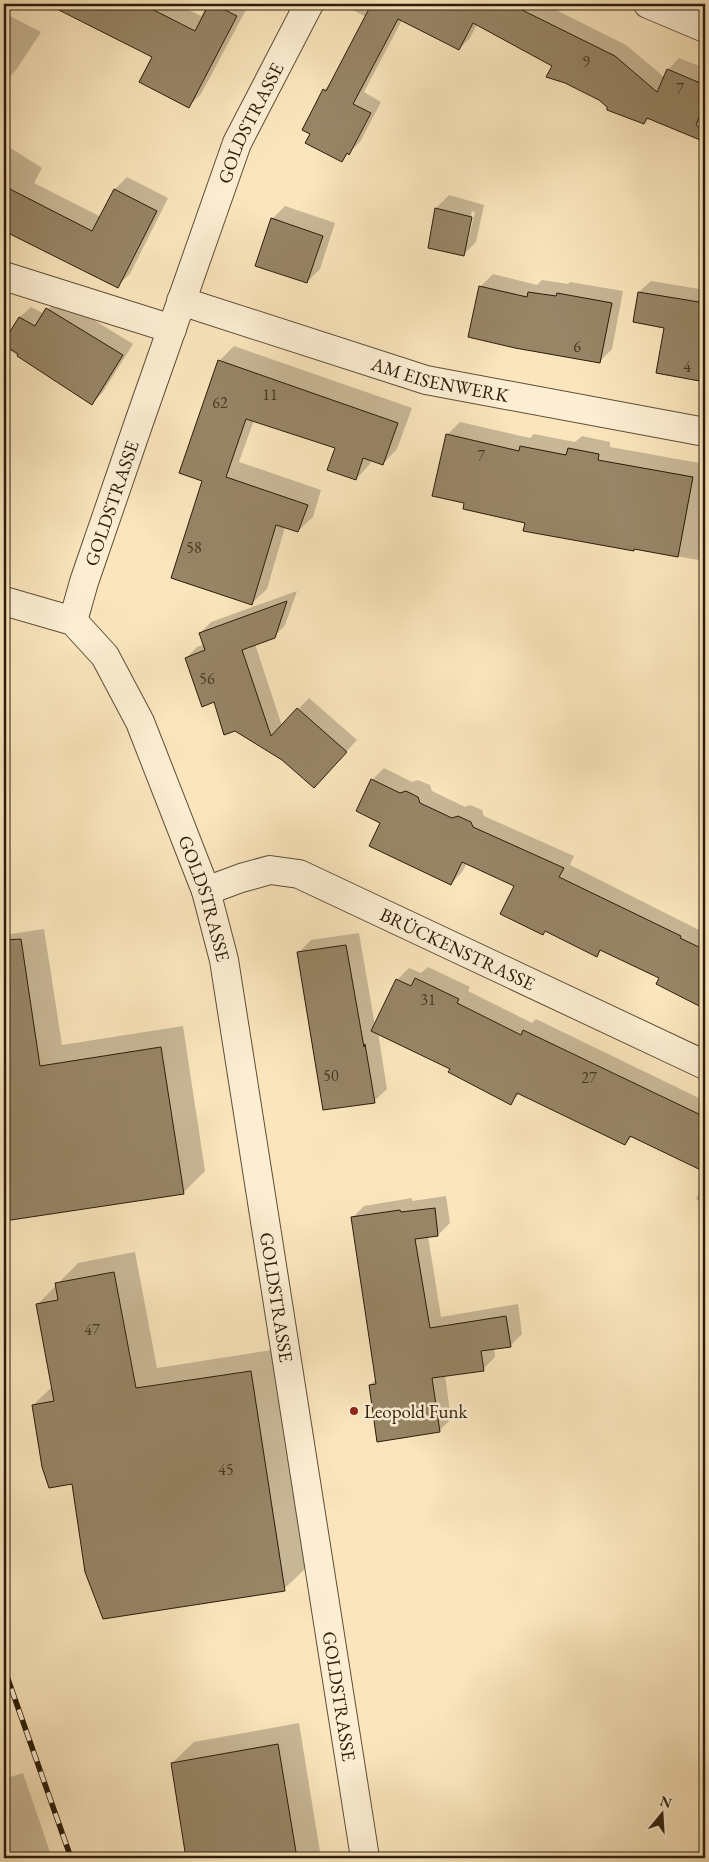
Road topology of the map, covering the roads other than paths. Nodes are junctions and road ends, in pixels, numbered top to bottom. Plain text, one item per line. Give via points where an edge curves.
1 (309, 4) edge
2 (648, 4) edge
3 (705, 28) edge
4 (4, 276) edge
5 (181, 301) junction
6 (172, 329) junction
7 (705, 432) edge
8 (4, 601) edge
9 (73, 621) junction
10 (206, 891) junction
11 (705, 1065) edge
12 (366, 1858) edge

1 - 5 street, GOLDSTRASSE via 237,143
2 - 3 street
4 - 6 street
5 - 6 street, GOLDSTRASSE
5 - 7 street, AM EISENWERK via 426,380
6 - 9 street, GOLDSTRASSE
8 - 9 street
9 - 10 street, GOLDSTRASSE via 106,656 140,722
10 - 11 street, BRÜCKENSTRASSE via 270,870 299,874
10 - 12 street, GOLDSTRASSE via 224,960

